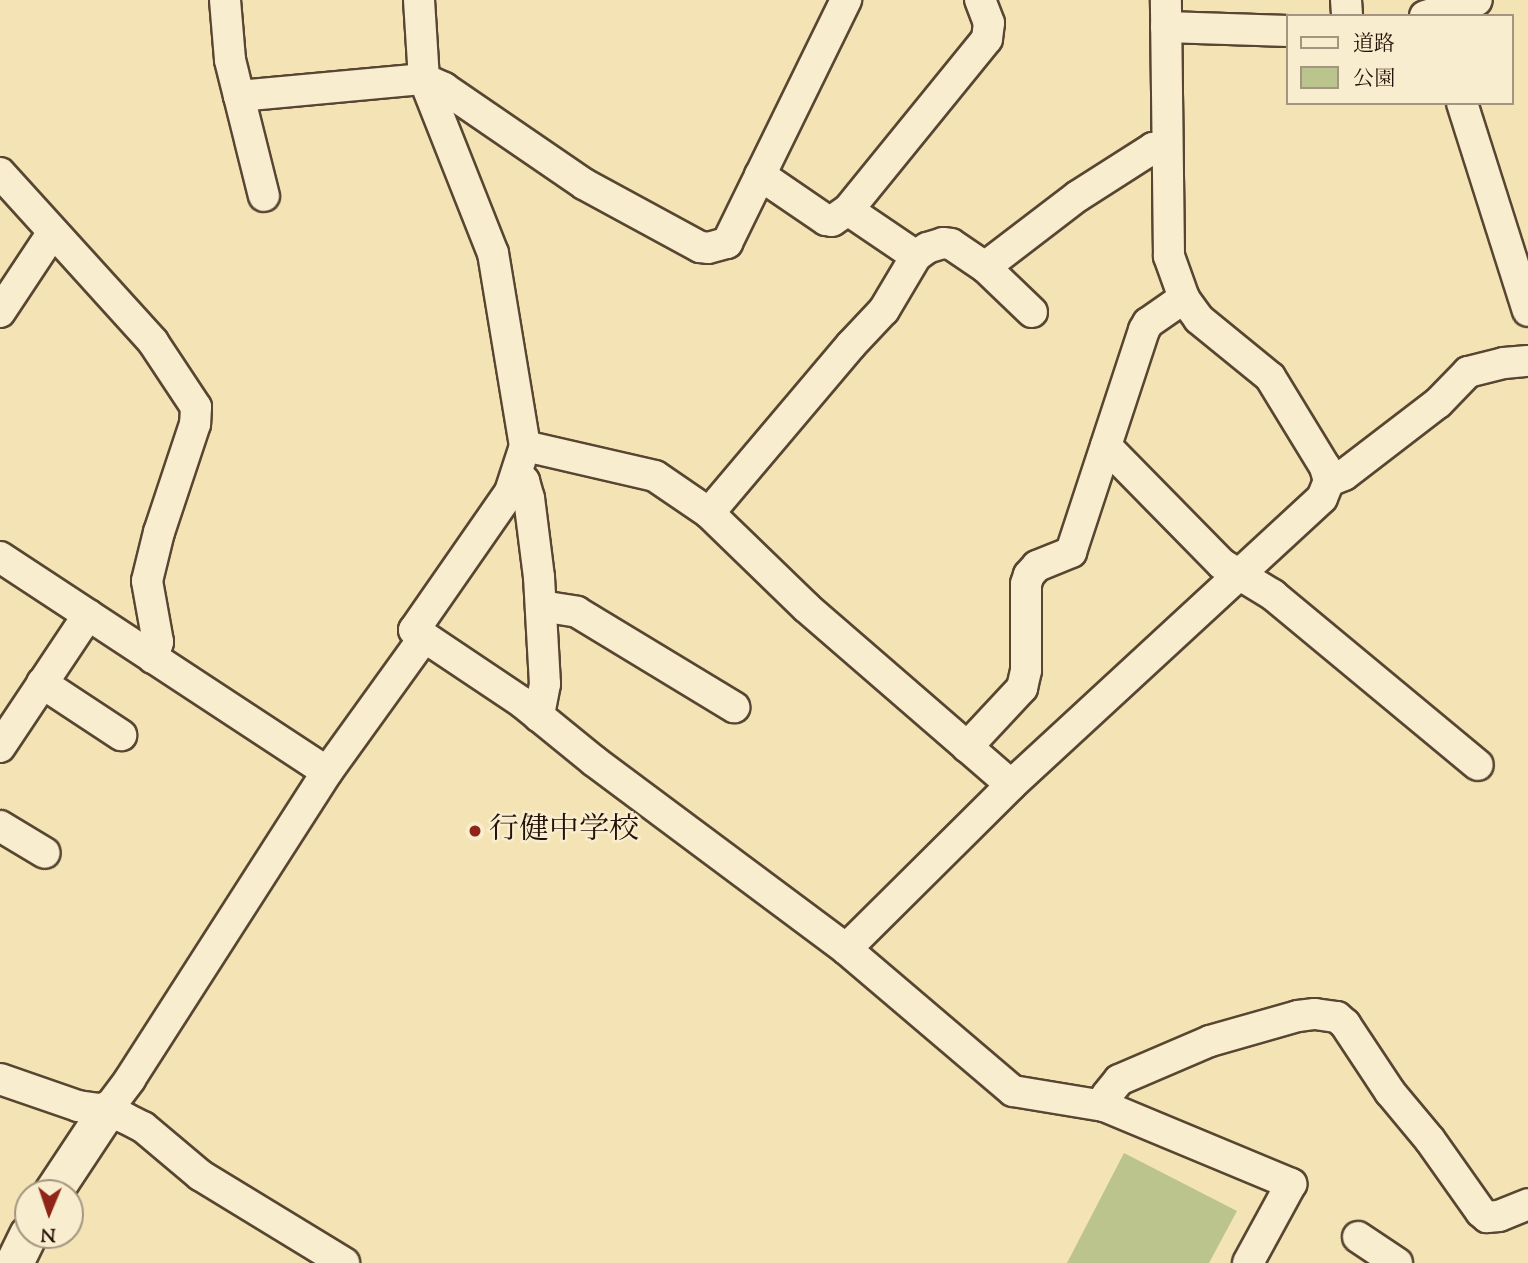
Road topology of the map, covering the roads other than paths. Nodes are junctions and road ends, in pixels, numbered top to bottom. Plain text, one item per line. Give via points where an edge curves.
1 (225, 0) edge
2 (419, 0) edge
3 (846, 0) edge
4 (980, 0) edge
5 (1477, 0) edge
6 (1166, 13) edge
7 (1434, 14) edge
8 (1286, 32) edge
9 (424, 79) junction
10 (239, 96) junction
11 (1463, 105) edge
12 (1167, 147) junction
13 (0, 173) edge
14 (760, 175) junction
15 (264, 196) dead end
16 (849, 209) junction
17 (53, 232) junction
18 (916, 256) junction
19 (985, 267) junction
20 (1184, 298) junction
21 (1032, 312) dead end
22 (1528, 312) edge
23 (0, 313) edge
24 (1528, 361) edge
25 (1106, 446) junction
26 (521, 459) junction
27 (1329, 481) junction
28 (709, 513) junction
29 (0, 557) edge
30 (1240, 574) junction
31 (541, 606) junction
32 (88, 615) junction
33 (423, 639) junction
34 (153, 658) junction
35 (42, 683) junction
36 (734, 707) dead end
37 (539, 716) junction
38 (121, 735) dead end
39 (0, 747) edge
40 (967, 747) junction
41 (1478, 765) dead end
42 (327, 772) junction
43 (1011, 785) junction
44 (0, 826) edge
45 (45, 853) dead end
46 (846, 949) junction
47 (0, 1079) edge
48 (1104, 1106) junction
49 (107, 1110) junction
50 (61, 1179) edge
51 (1528, 1204) edge
52 (1358, 1237) dead end
53 (335, 1261) edge
54 (1248, 1263) edge
55 (1397, 1263) edge

1 - 10 street via 230,60
2 - 9 street
3 - 14 street
4 - 16 street via 989,23 987,39
5 - 7 street
6 - 8 street
6 - 12 street
9 - 10 street
9 - 14 street via 583,184 700,247 727,243
9 - 26 street via 493,253
10 - 15 street
11 - 22 street
12 - 19 street via 1153,148 1079,196
12 - 20 street via 1169,256
13 - 17 street
14 - 16 street via 827,220
16 - 18 street
17 - 23 street
17 - 34 street via 153,342 198,415 147,581 158,642
18 - 19 street via 927,248 951,244
18 - 28 street via 884,310
19 - 21 street
20 - 25 street via 1144,330
20 - 27 street via 1199,319 1270,377
24 - 27 street via 1468,372 1438,403 1344,475
25 - 30 street via 1222,564
25 - 40 street via 1070,552 1037,566 1026,584 1027,655 1022,688
26 - 28 street via 655,476
26 - 31 street
26 - 33 street via 510,492 414,630
27 - 30 street via 1322,498
28 - 40 street via 807,608
29 - 32 street
30 - 41 street via 1273,595
30 - 43 street
31 - 36 street via 577,612
31 - 37 street via 545,684
32 - 34 street
32 - 35 street
33 - 37 street
33 - 42 street
34 - 42 street
35 - 38 street
35 - 39 street
37 - 46 street
40 - 43 street
42 - 49 street
43 - 46 street
44 - 45 street
46 - 48 street via 1013,1091
47 - 49 street via 78,1106
48 - 51 street via 1119,1080 1210,1041 1298,1016 1336,1017 1481,1212 1487,1217 1499,1216
48 - 54 street via 1291,1184
49 - 50 street
49 - 53 street via 143,1127 200,1175
52 - 55 street

